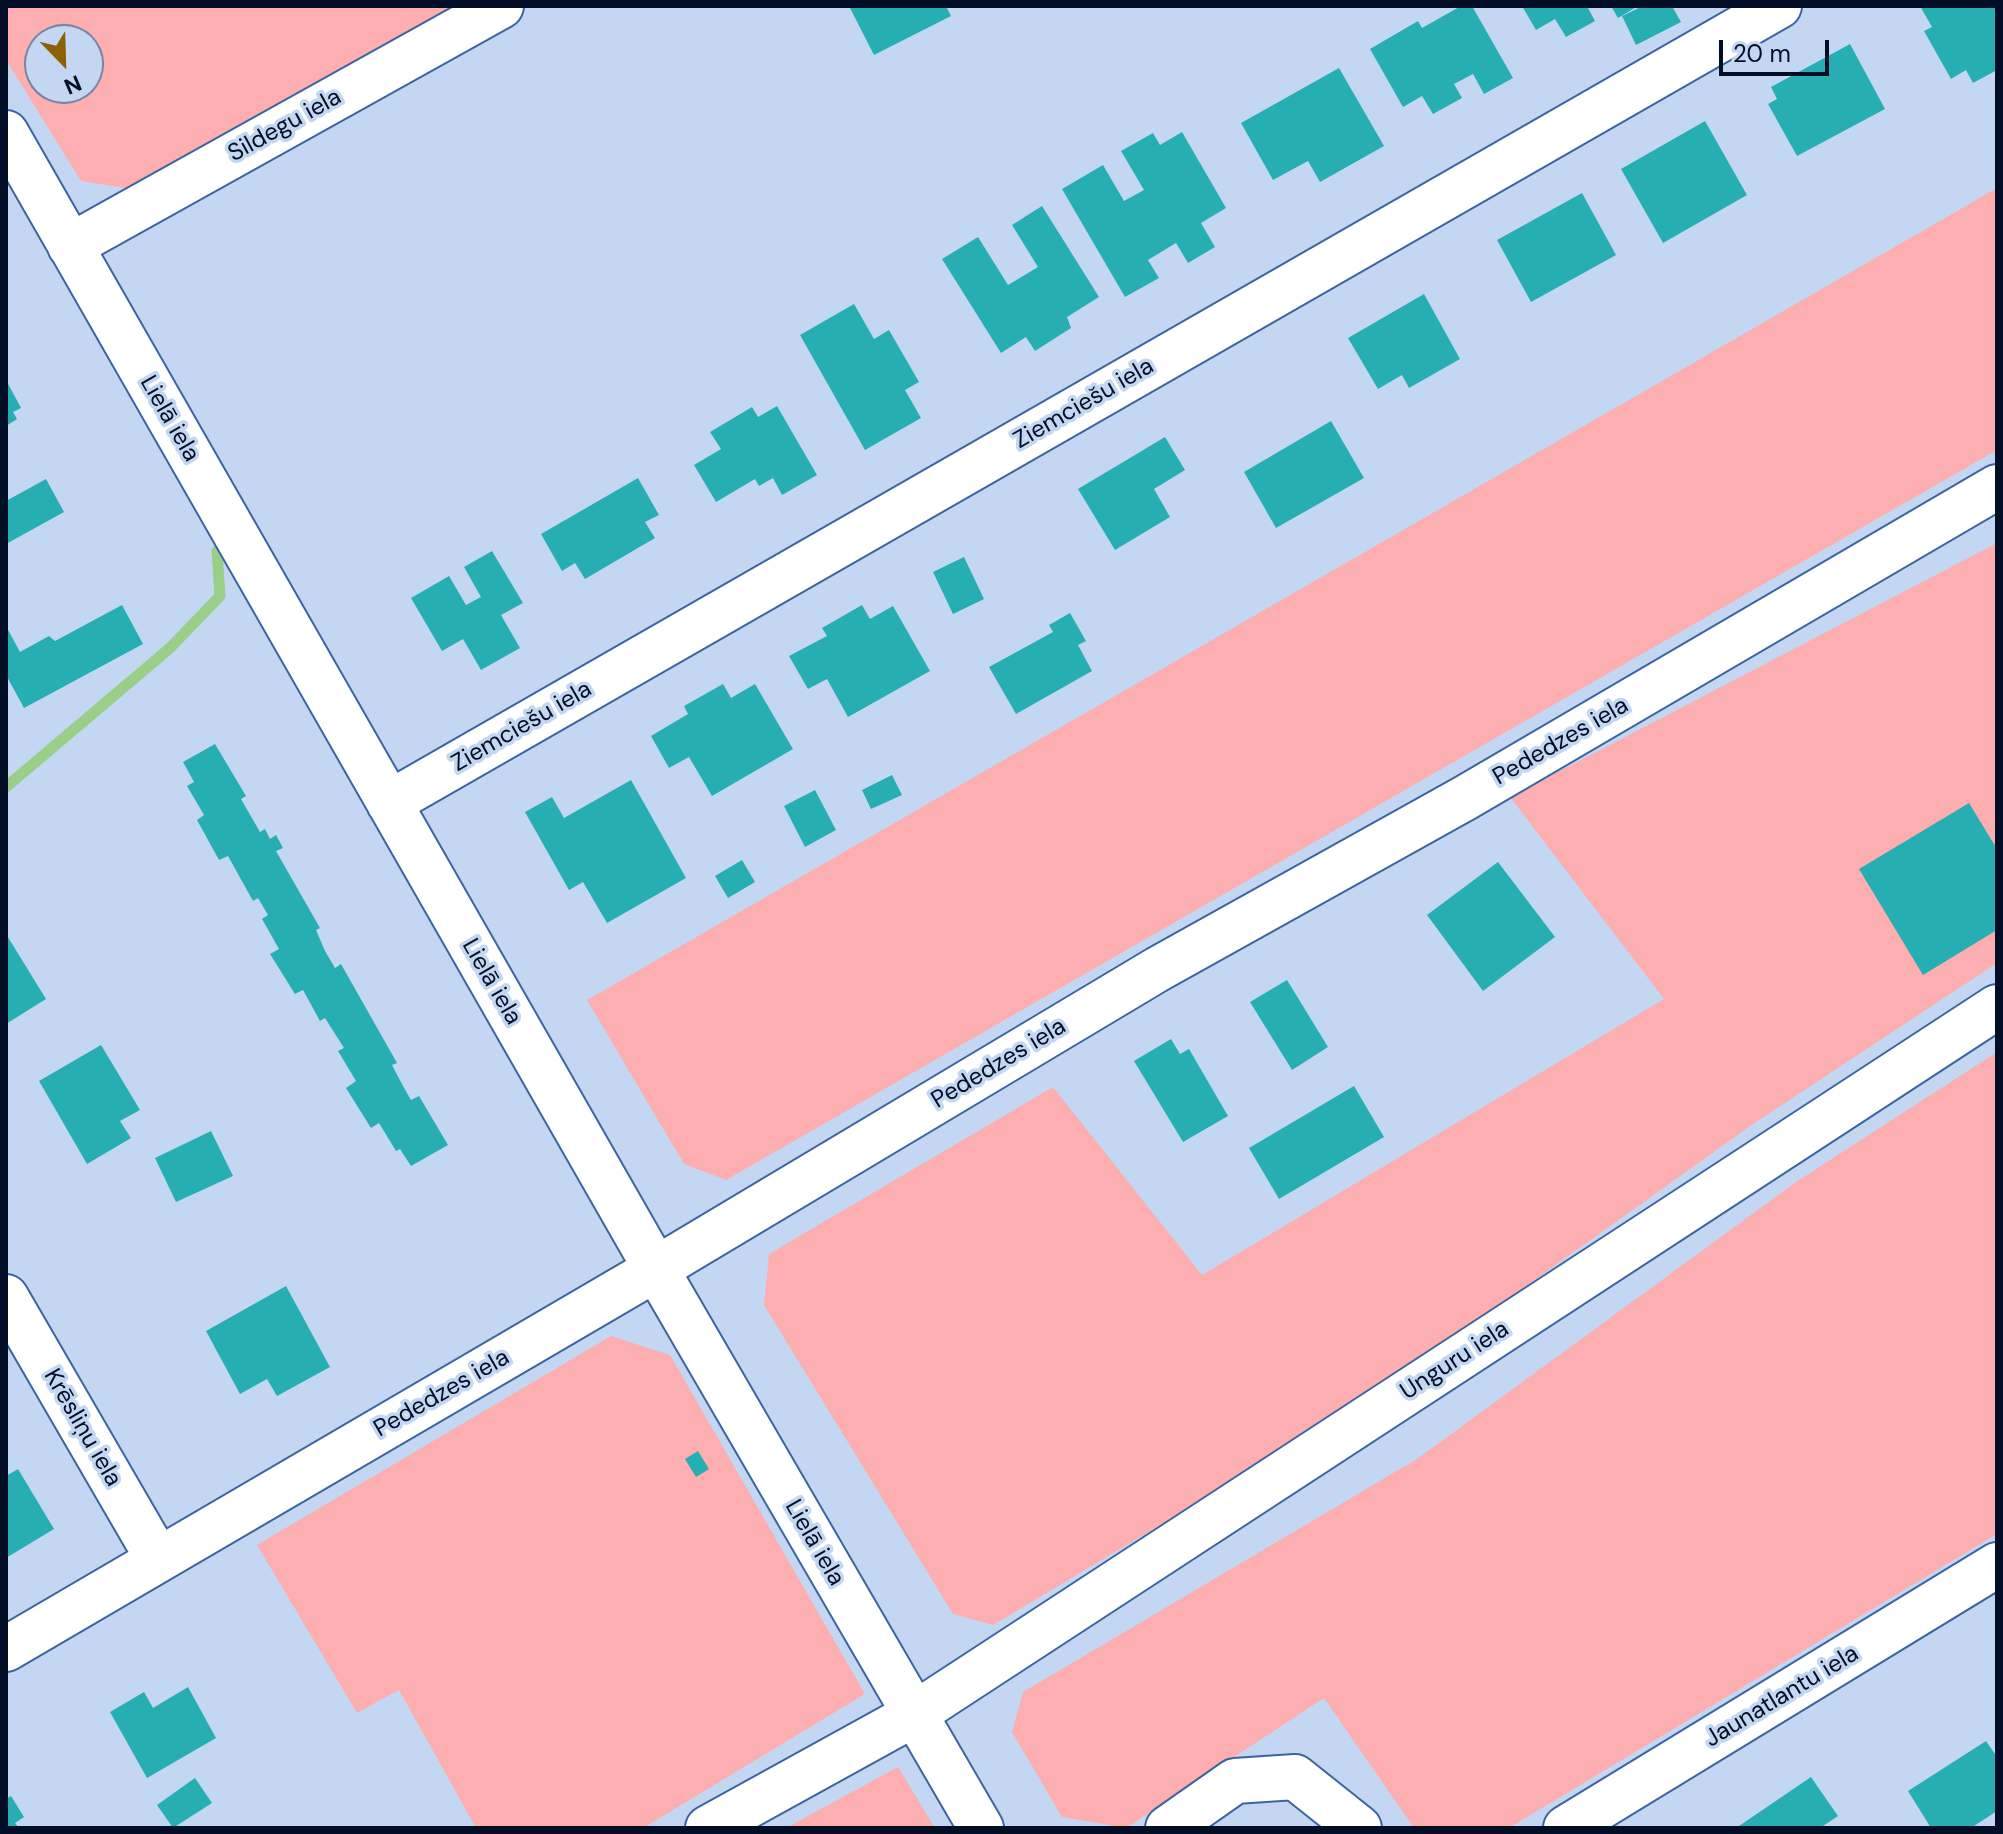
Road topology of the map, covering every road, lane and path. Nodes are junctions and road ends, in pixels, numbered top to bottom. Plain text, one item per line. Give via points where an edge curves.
1 (501, 6) edge
2 (1779, 6) edge
3 (6, 133) edge
4 (70, 246) junction
5 (1997, 487) edge
6 (389, 803) junction
7 (1997, 1007) edge
8 (656, 1269) junction
9 (6, 1297) edge
10 (158, 1559) junction
11 (1997, 1565) edge
12 (6, 1649) edge
13 (913, 1715) junction
14 (708, 1828) edge
15 (981, 1828) edge
16 (1168, 1828) edge
17 (1359, 1828) edge
18 (1566, 1828) edge

1 - 4 street, Sildegu iela
2 - 6 street, Ziemciešu iela
3 - 4 street, Lielā iela
4 - 6 street, Lielā iela
5 - 8 street, Pededzes iela via 1465,798 1158,969
6 - 8 street, Lielā iela
7 - 13 street, Unguru iela
8 - 10 street, Pededzes iela
8 - 13 street, Lielā iela
9 - 10 street, Krēsliņu iela
10 - 12 street, Pededzes iela
11 - 18 street, Jaunatlantu iela
13 - 14 street, Unguru iela
13 - 15 street, Lielā iela
16 - 17 street via 1235,1781 1295,1777

